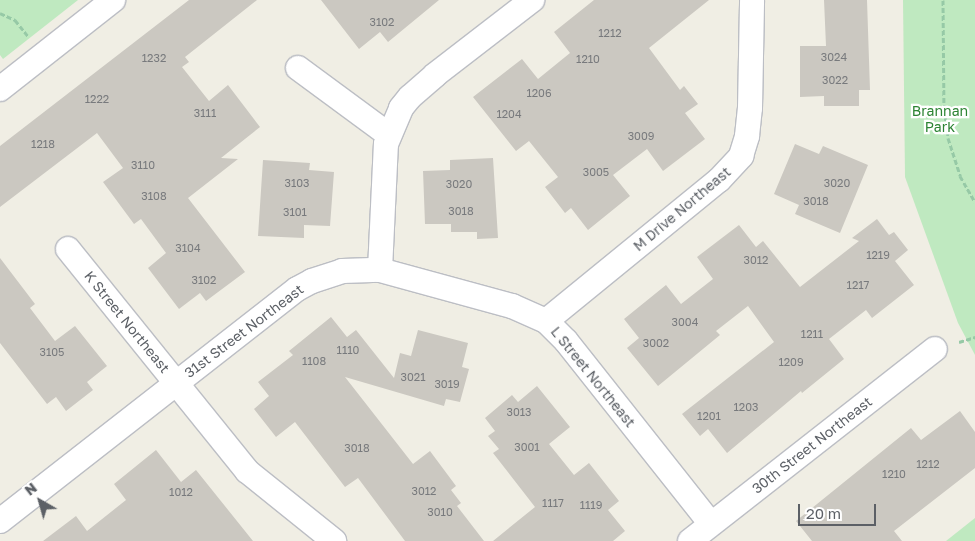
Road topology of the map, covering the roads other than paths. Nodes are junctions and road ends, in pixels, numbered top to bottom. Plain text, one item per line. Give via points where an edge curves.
1 (113, 0) edge
2 (532, 0) edge
3 (752, 0) edge
4 (298, 68) dead end
5 (0, 89) edge
6 (389, 135) junction
7 (68, 249) dead end
8 (380, 270) junction
9 (546, 321) junction
10 (935, 349) dead end
11 (176, 383) junction
12 (0, 521) edge
13 (711, 524) junction
14 (334, 541) edge
15 (690, 541) edge

1 - 5 street
2 - 6 street via 410,97 401,108
3 - 9 street, M Drive Northeast via 750,108 741,156 714,185
4 - 6 street
6 - 8 street via 385,156
7 - 11 street, K Street Northeast
8 - 9 street, L Street Northeast via 504,304
8 - 11 street, 31st Street Northeast via 342,271 306,284
9 - 13 street, L Street Northeast via 566,341
10 - 13 street, 30th Street Northeast
11 - 12 street, 31st Street Northeast
11 - 14 street, K Street Northeast via 246,471
13 - 15 street, 30th Street Northeast

